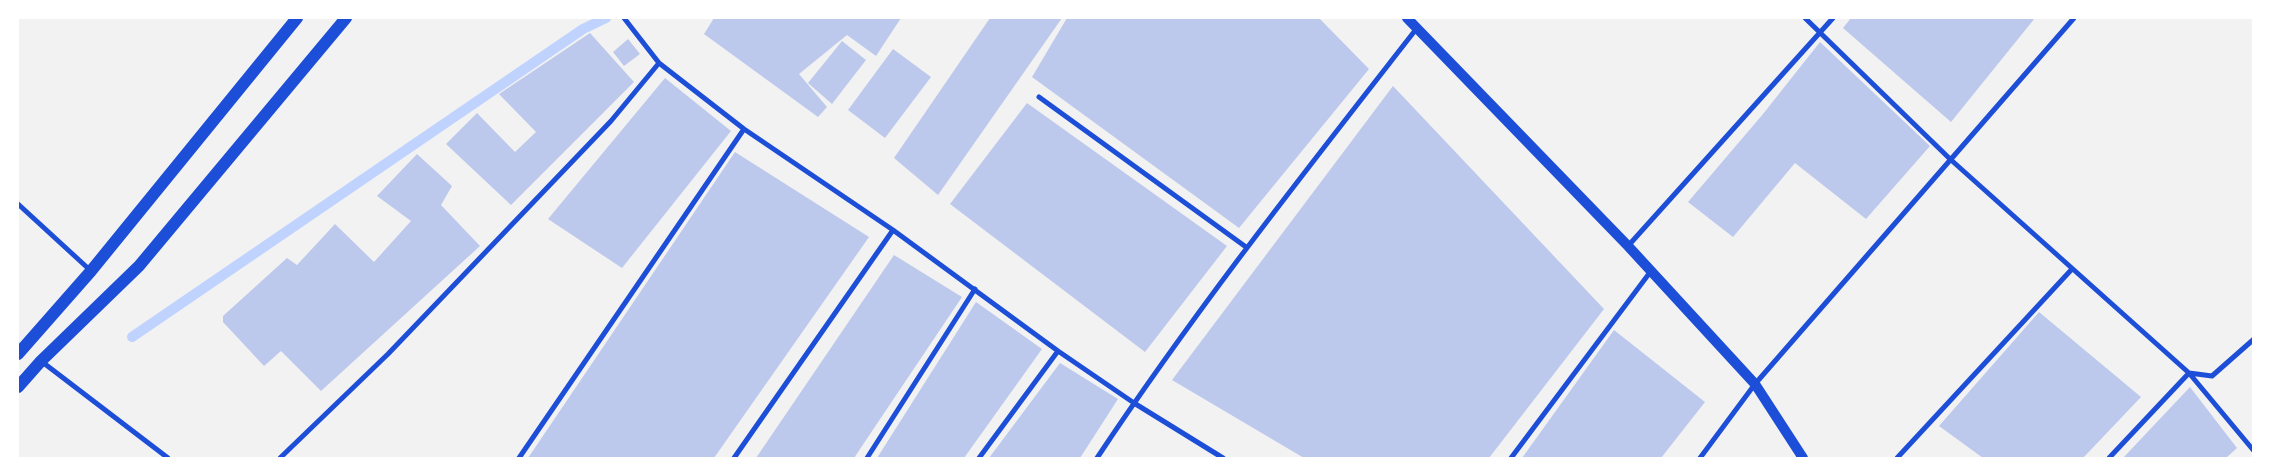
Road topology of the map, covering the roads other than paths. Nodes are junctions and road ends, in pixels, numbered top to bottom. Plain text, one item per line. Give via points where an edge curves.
1 (298, 18) edge
2 (346, 18) edge
3 (624, 18) edge
4 (1407, 18) edge
5 (1805, 18) edge
6 (1833, 18) edge
7 (2073, 18) edge
8 (1417, 28) junction
9 (1821, 32) junction
10 (659, 63) junction
11 (1039, 97) dead end
12 (744, 129) junction
13 (1950, 159) junction
14 (18, 204) edge
15 (893, 230) junction
16 (1628, 246) junction
17 (1246, 247) junction
18 (2072, 269) junction
19 (91, 271) junction
20 (1651, 271) junction
21 (975, 289) junction
22 (2254, 339) edge
23 (1058, 351) junction
24 (18, 354) edge
25 (41, 361) junction
26 (2189, 373) junction
27 (1755, 384) junction
28 (18, 387) edge
29 (1134, 403) junction
30 (2254, 451) edge
31 (168, 458) edge
32 (280, 458) edge
33 (519, 458) edge
34 (734, 458) edge
35 (868, 458) edge
36 (979, 458) edge
37 (1097, 458) edge
38 (1223, 458) edge
39 (1511, 458) edge
40 (1700, 458) edge
41 (1803, 458) edge
42 (1897, 458) edge
43 (2109, 458) edge

1 - 19 main road
2 - 25 main road via 139,266
3 - 10 street
4 - 8 main road
5 - 9 street
6 - 9 street
7 - 13 street
8 - 16 main road
8 - 17 street
9 - 13 street
9 - 16 street
10 - 12 street
10 - 32 street via 611,121 395,347
11 - 17 street
12 - 15 street
12 - 33 street
13 - 18 street
13 - 27 street
14 - 19 street
15 - 21 street
15 - 34 street
16 - 20 main road
17 - 29 street
18 - 26 street
18 - 42 street
19 - 24 main road
20 - 27 main road
20 - 39 street
21 - 23 street
21 - 35 street
22 - 26 street via 2212,376
23 - 29 street
23 - 36 street
25 - 28 main road
25 - 31 street
26 - 30 street
26 - 43 street
27 - 40 street
27 - 41 main road
29 - 37 street
29 - 38 street

